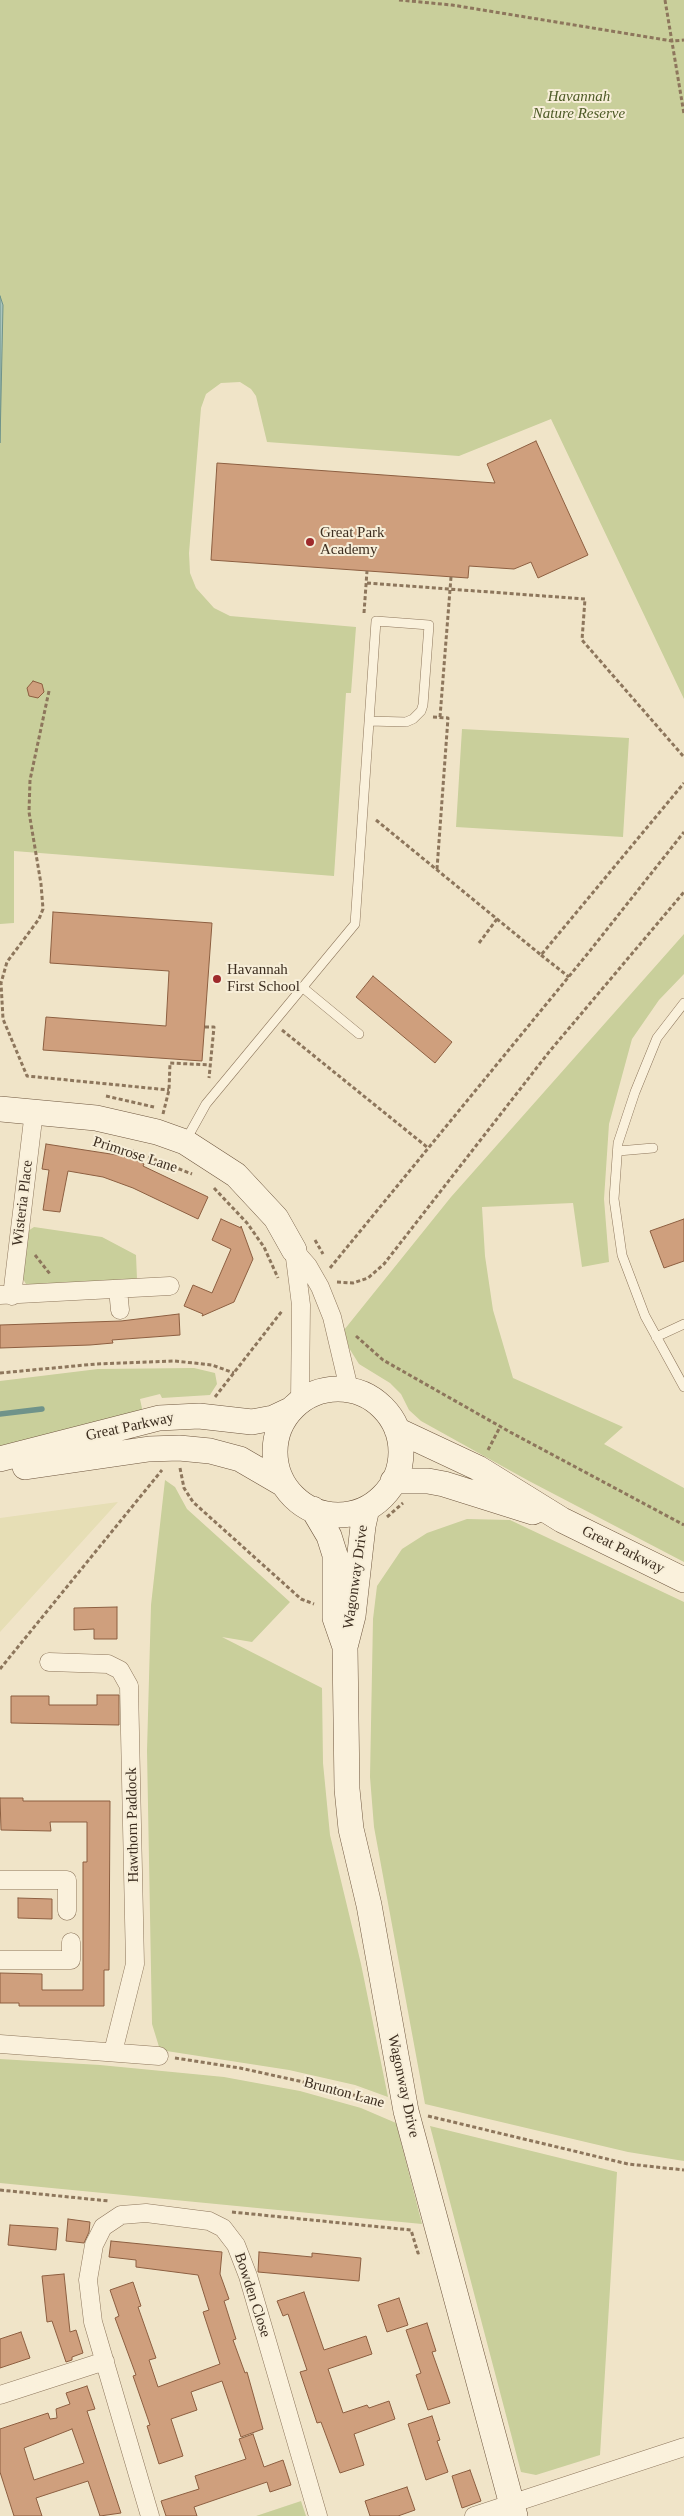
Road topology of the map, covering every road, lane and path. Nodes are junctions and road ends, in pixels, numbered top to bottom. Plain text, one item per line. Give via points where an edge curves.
1 (399, 0) edge
2 (665, 0) edge
3 (684, 40) edge
4 (672, 41) junction
5 (684, 114) edge
6 (368, 571) dead end
7 (450, 577) dead end
8 (367, 583) junction
9 (450, 589) junction
10 (364, 622) dead end
11 (49, 691) dead end
12 (417, 715) junction
13 (440, 717) junction
14 (369, 721) junction
15 (684, 757) edge
16 (684, 783) edge
17 (362, 815) junction
18 (684, 832) edge
19 (436, 870) junction
20 (684, 892) edge
21 (497, 919) junction
22 (479, 943) dead end
23 (542, 955) junction
24 (569, 977) junction
25 (302, 987) junction
26 (684, 1003) edge
27 (273, 1023) junction
28 (205, 1027) dead end
29 (359, 1034) dead end
30 (211, 1065) junction
31 (216, 1069) dead end
32 (210, 1076) junction
33 (205, 1083) dead end
34 (169, 1090) junction
35 (0, 1109) edge
36 (34, 1111) junction
37 (157, 1132) junction
38 (185, 1142) junction
39 (427, 1147) junction
40 (653, 1148) dead end
41 (126, 1149) dead end
42 (618, 1151) junction
43 (199, 1178) dead end
44 (210, 1186) dead end
45 (20, 1235) junction
46 (294, 1250) junction
47 (329, 1269) dead end
48 (280, 1281) dead end
49 (170, 1286) dead end
50 (118, 1289) junction
51 (335, 1289) dead end
52 (64, 1292) junction
53 (6, 1295) edge
54 (286, 1307) dead end
55 (120, 1310) dead end
56 (684, 1324) edge
57 (351, 1329) dead end
58 (656, 1337) junction
59 (0, 1373) edge
60 (234, 1373) junction
61 (684, 1387) edge
62 (349, 1390) junction
63 (213, 1399) dead end
64 (295, 1406) junction
65 (397, 1430) junction
66 (0, 1459) edge
67 (165, 1467) dead end
68 (180, 1467) dead end
69 (0, 1471) edge
70 (283, 1484) junction
71 (400, 1491) junction
72 (313, 1510) junction
73 (375, 1514) junction
74 (562, 1520) junction
75 (684, 1525) edge
76 (684, 1580) edge
77 (316, 1605) dead end
78 (344, 1647) junction
79 (49, 1662) dead end
80 (0, 1669) edge
81 (0, 1880) edge
82 (67, 1911) dead end
83 (71, 1942) dead end
84 (0, 1960) edge
85 (0, 2044) edge
86 (113, 2052) junction
87 (159, 2056) joint
88 (406, 2111) junction
89 (684, 2170) edge
90 (105, 2361) junction
91 (0, 2395) edge
92 (684, 2447) edge
93 (513, 2510) edge
94 (150, 2516) edge
95 (318, 2516) edge
96 (474, 2516) edge

1 - 4 path via 452,5
2 - 4 path
3 - 4 path
4 - 5 path
6 - 8 path
7 - 9 path
8 - 9 path
8 - 10 path
9 - 13 path
9 - 15 path via 585,599 582,640
11 - 34 path via 30,780 29,812 43,909 7,962 1,983 3,1019 27,1076
12 - 13 path
12 - 14 lane via 406,722 394,724
12 - 14 lane via 423,705 429,625 376,621
13 - 19 path via 448,718
14 - 17 lane
16 - 23 path
17 - 19 path via 370,815
17 - 25 lane via 355,924
18 - 24 path
19 - 21 path
20 - 51 path via 549,1052 384,1264 368,1278 353,1283 332,1281
21 - 22 path
21 - 23 path
23 - 24 path
24 - 39 path
25 - 27 lane
25 - 29 lane
26 - 42 lane via 656,1038 635,1092
27 - 38 lane via 206,1104
27 - 39 path
28 - 30 path via 214,1027
30 - 32 path
30 - 34 path via 170,1063
31 - 32 path
32 - 33 path
34 - 37 path
35 - 36 street, Primrose Lane
36 - 37 street, Primrose Lane via 96,1118
36 - 45 street, Wisteria Place
37 - 38 street, Primrose Lane
38 - 46 street, Primrose Lane via 236,1175 276,1218
39 - 47 path
40 - 42 lane
41 - 43 path, Primrose Lane via 148,1155
42 - 58 lane via 614,1199 622,1254
44 - 48 path via 247,1223
45 - 52 path
45 - 53 street, Wisteria Place
46 - 62 street, Primrose Lane via 320,1287 332,1317
46 - 64 street, Primrose Lane via 301,1305
49 - 50 street, Wisteria Place
50 - 52 street, Wisteria Place
50 - 55 street
52 - 53 street, Wisteria Place
54 - 60 path
56 - 58 lane
57 - 75 path via 383,1360
58 - 61 lane
59 - 60 path via 175,1361 212,1365
60 - 63 path
62 - 64 street, Great Parkway via 323,1390
62 - 65 street, Great Parkway via 373,1399
64 - 66 street, Great Parkway via 273,1418 252,1422 199,1416 159,1418
64 - 70 street via 283,1421 275,1445
65 - 71 street, Great Parkway via 401,1456
65 - 74 street, Great Parkway via 478,1468
67 - 80 path
68 - 77 path via 184,1488 193,1502 301,1599
69 - 70 street, Great Parkway via 114,1453 179,1448 210,1451 240,1459
70 - 72 street, Great Parkway
71 - 73 street, Great Parkway via 386,1492
71 - 73 path via 398,1505
71 - 74 street, Great Parkway via 428,1481
72 - 73 street, Great Parkway
72 - 78 street, Wagonway Drive via 329,1536 335,1555 335,1618
73 - 78 street, Wagonway Drive via 363,1526 353,1616
74 - 76 street, Great Parkway
78 - 88 street, Wagonway Drive via 351,1829 369,1905
79 - 86 street, Hawthorn Paddock via 108,1664 120,1670 129,1686 135,1964
81 - 82 street via 67,1880
83 - 84 street via 71,1960
85 - 86 street
86 - 87 street
87 - 88 path, Brunton Lane via 240,2068 326,2087
88 - 89 path, Brunton Lane via 628,2164
88 - 93 street, Wagonway Drive
90 - 91 street
90 - 94 street, Bowden Close
90 - 95 street, Bowden Close via 92,2322 88,2280 94,2245 103,2227 121,2215 146,2213 209,2221 223,2228 236,2245 248,2276
92 - 93 street
93 - 96 street

